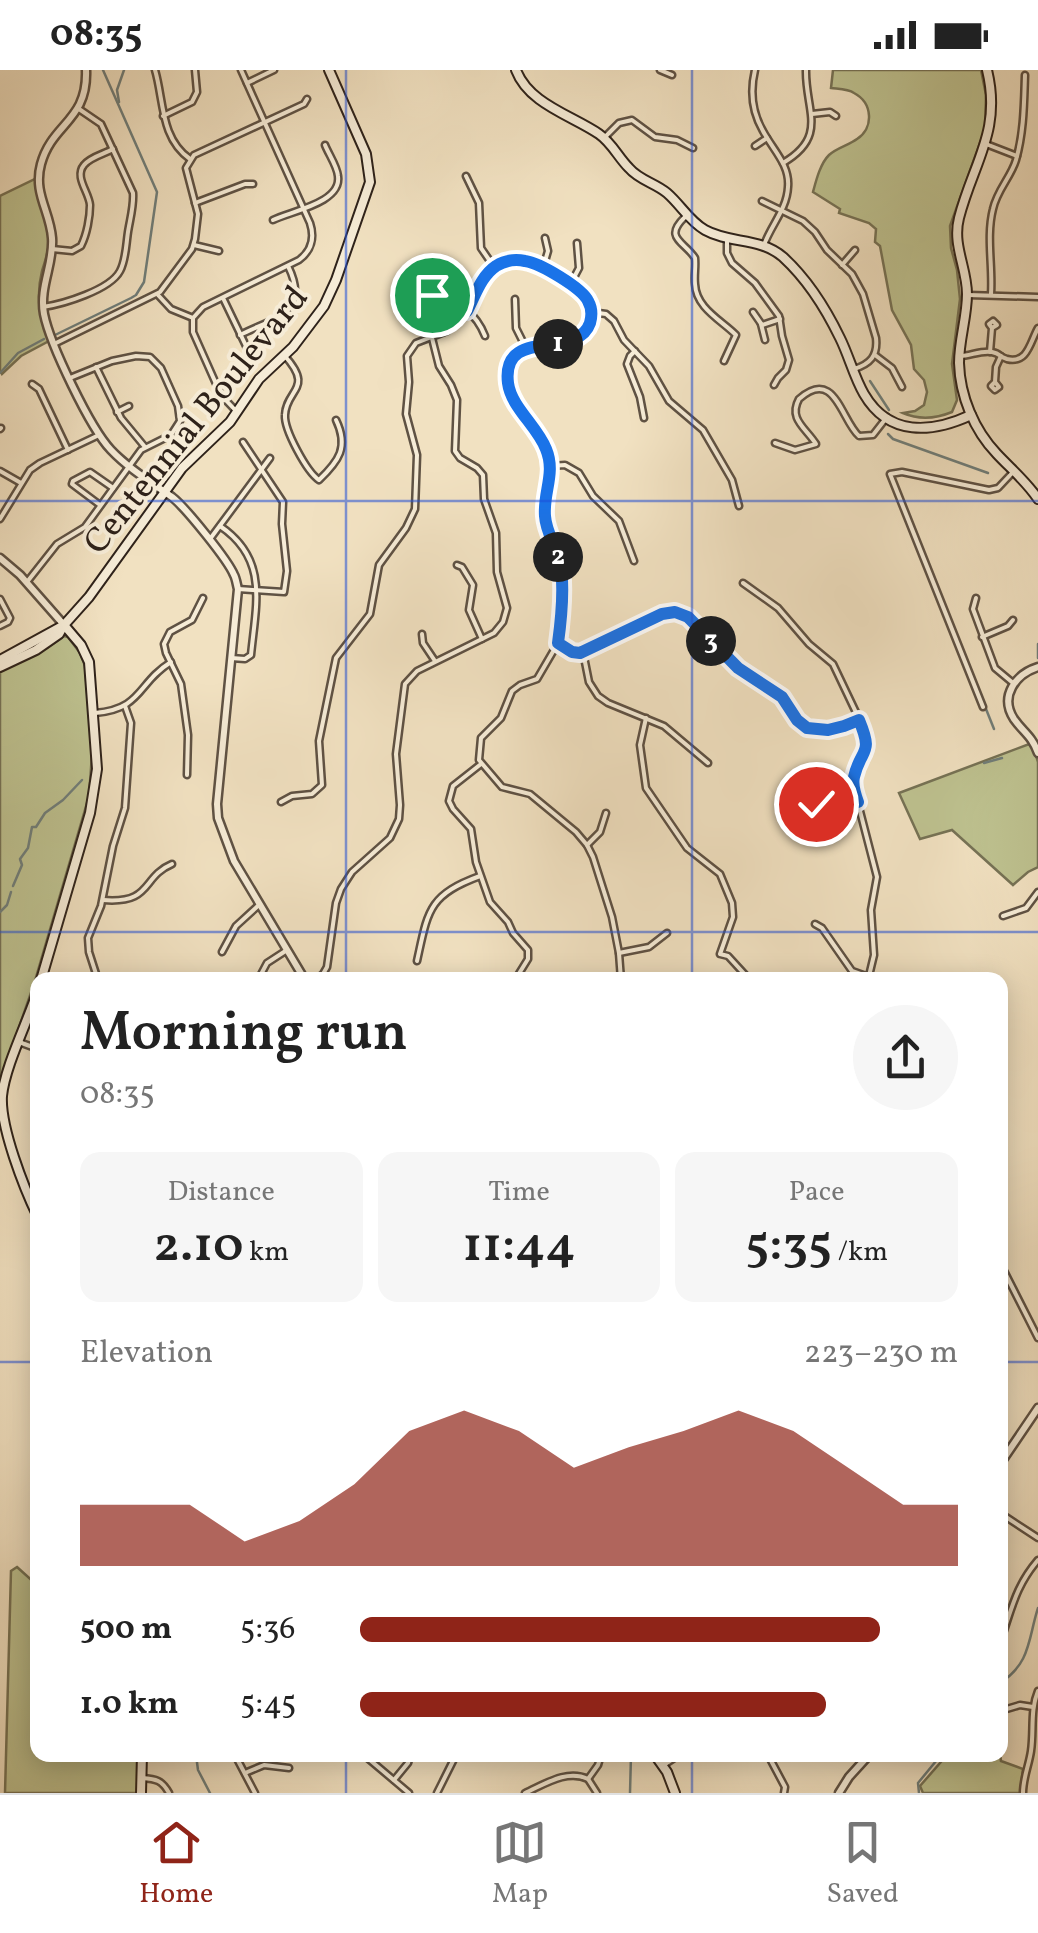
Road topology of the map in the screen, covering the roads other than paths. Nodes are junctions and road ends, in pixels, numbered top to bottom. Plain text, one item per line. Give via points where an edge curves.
1 (86, 70) edge
2 (155, 70) edge
3 (196, 70) edge
4 (241, 70) edge
5 (274, 70) edge
6 (328, 70) edge
7 (516, 70) edge
8 (660, 70) edge
9 (756, 70) edge
10 (806, 70) edge
11 (988, 70) edge
12 (1025, 72) edge
13 (672, 74) dead end
14 (247, 83) junction
15 (196, 95) junction
16 (206, 98) dead end
17 (307, 99) dead end
18 (79, 109) junction
19 (812, 114) junction
20 (163, 116) junction
21 (836, 116) dead end
22 (264, 122) junction
23 (604, 138) junction
24 (767, 138) junction
25 (986, 144) junction
26 (325, 145) dead end
27 (755, 146) dead end
28 (693, 148) dead end
29 (113, 150) junction
30 (1017, 156) junction
31 (190, 159) junction
32 (784, 163) junction
33 (466, 176) dead end
34 (253, 184) dead end
35 (762, 201) dead end
36 (196, 203) junction
37 (304, 208) junction
38 (782, 210) junction
39 (686, 215) junction
40 (273, 220) dead end
41 (544, 238) dead end
42 (727, 238) junction
43 (577, 243) dead end
44 (194, 245) junction
45 (764, 245) junction
46 (52, 249) junction
47 (854, 250) dead end
48 (219, 252) dead end
49 (842, 265) junction
50 (288, 266) junction
51 (494, 268) junction
52 (542, 268) junction
53 (570, 285) junction
54 (991, 294) junction
55 (158, 295) junction
56 (967, 295) junction
57 (1038, 297) edge
58 (222, 298) junction
59 (515, 299) dead end
60 (415, 302) dead end
61 (43, 306) junction
62 (467, 311) junction
63 (592, 312) junction
64 (752, 312) dead end
65 (193, 318) junction
66 (780, 318) junction
67 (761, 324) junction
68 (992, 328) dead end
69 (1038, 328) edge
70 (240, 334) junction
71 (485, 336) dead end
72 (432, 338) junction
73 (765, 340) dead end
74 (54, 344) junction
75 (247, 348) dead end
76 (526, 348) junction
77 (1033, 350) edge
78 (635, 351) junction
79 (717, 352) dead end
80 (990, 352) junction
81 (960, 354) junction
82 (875, 355) junction
83 (284, 356) junction
84 (1001, 356) junction
85 (96, 367) junction
86 (854, 369) junction
87 (70, 378) junction
88 (995, 382) dead end
89 (32, 384) dead end
90 (774, 385) dead end
91 (902, 386) dead end
92 (129, 406) dead end
93 (117, 412) junction
94 (237, 412) junction
95 (971, 416) junction
96 (887, 417) junction
97 (644, 418) dead end
98 (336, 420) dead end
99 (99, 435) junction
100 (243, 442) dead end
101 (775, 443) dead end
102 (144, 447) junction
103 (68, 450) junction
104 (792, 450) junction
105 (789, 456) dead end
106 (270, 458) dead end
107 (128, 466) junction
108 (551, 466) junction
109 (261, 468) junction
110 (1014, 470) junction
111 (0, 471) edge
112 (21, 484) junction
113 (113, 488) junction
114 (164, 492) junction
115 (1038, 499) edge
116 (100, 506) junction
117 (739, 506) dead end
118 (0, 519) edge
119 (220, 526) junction
120 (209, 540) junction
121 (0, 558) edge
122 (634, 561) dead end
123 (457, 565) dead end
124 (27, 582) junction
125 (742, 583) dead end
126 (553, 586) dead end
127 (560, 586) junction
128 (238, 590) junction
129 (257, 590) junction
130 (204, 598) dead end
131 (976, 598) dead end
132 (0, 600) edge
133 (1013, 620) dead end
134 (64, 625) junction
135 (0, 626) edge
136 (422, 634) dead end
137 (982, 637) junction
138 (482, 639) junction
139 (558, 643) junction
140 (583, 652) junction
141 (231, 658) junction
142 (171, 662) junction
143 (435, 662) junction
144 (0, 664) edge
145 (1036, 668) edge
146 (1013, 683) junction
147 (125, 706) junction
148 (983, 707) dead end
149 (94, 712) junction
150 (646, 718) junction
151 (859, 720) junction
152 (1038, 753) edge
153 (708, 763) dead end
154 (481, 764) junction
155 (187, 775) dead end
156 (812, 800) dead end
157 (281, 802) dead end
158 (858, 802) junction
159 (606, 813) dead end
160 (587, 845) junction
161 (172, 864) dead end
162 (480, 876) junction
163 (1038, 892) edge
164 (103, 900) junction
165 (260, 904) junction
166 (1003, 916) dead end
167 (815, 924) dead end
168 (667, 933) dead end
169 (288, 950) junction
170 (222, 952) dead end
171 (619, 953) junction
172 (417, 961) dead end
173 (42, 972) edge
174 (96, 972) edge
175 (262, 972) edge
176 (300, 972) edge
177 (325, 972) edge
178 (520, 972) edge
179 (620, 972) edge
180 (743, 972) edge
181 (854, 972) edge
182 (870, 972) edge
183 (30, 1012) edge
184 (19, 1042) junction
185 (30, 1046) edge
186 (30, 1195) edge
187 (1008, 1279) edge
188 (1038, 1338) edge
189 (1037, 1412) edge
190 (1008, 1445) edge
191 (1008, 1518) edge
192 (1038, 1538) edge
193 (1038, 1560) edge
194 (1008, 1618) edge
195 (1038, 1691) edge
196 (1033, 1706) junction
197 (1008, 1709) edge
198 (1030, 1757) junction
199 (1038, 1760) edge
200 (142, 1762) edge
201 (239, 1762) edge
202 (372, 1762) edge
203 (408, 1762) edge
204 (453, 1762) edge
205 (599, 1762) edge
206 (665, 1762) edge
207 (772, 1762) edge
208 (863, 1762) edge
209 (662, 1764) joint
210 (289, 1768) dead end
211 (245, 1773) junction
212 (142, 1778) junction
213 (588, 1778) junction
214 (394, 1780) junction
215 (141, 1793) edge
216 (169, 1793) edge
217 (255, 1793) edge
218 (409, 1793) edge
219 (438, 1793) edge
220 (525, 1793) edge
221 (597, 1793) edge
222 (675, 1793) edge
223 (784, 1793) edge
224 (839, 1793) edge
225 (1023, 1793) edge

1 - 18 street
2 - 20 street
3 - 15 street
4 - 14 street
5 - 14 street
6 - 83 main road, Centennial Boulevard via 366,154 370,182 330,294
7 - 23 main road via 533,95
8 - 13 street
9 - 24 street via 753,104
10 - 19 street
11 - 25 main road
12 - 30 street
14 - 22 street
15 - 16 street
15 - 20 street via 190,105
17 - 22 street
18 - 29 street via 100,123
18 - 46 street via 40,166
19 - 21 street
19 - 32 street via 807,142
20 - 31 street
22 - 31 street
22 - 37 street
23 - 28 street via 632,120 655,137
23 - 39 main road
24 - 27 street
24 - 32 street
25 - 30 street
25 - 56 main road via 956,230
26 - 37 street via 337,187
29 - 46 street via 81,170 90,208 82,246
29 - 61 street via 134,198 122,268 68,302
30 - 54 street via 992,210
31 - 36 street via 186,172
32 - 38 street via 789,182
33 - 51 street via 479,203 482,248
34 - 36 street
35 - 38 street
36 - 44 street
37 - 40 street
37 - 50 street via 311,245
38 - 45 street
38 - 49 street via 811,228
39 - 42 main road
39 - 79 street via 676,238 695,258 701,303 736,335 726,358
41 - 52 street via 548,255
42 - 45 main road
42 - 66 street via 732,263
43 - 53 street via 579,268
44 - 48 street
44 - 55 street
45 - 86 main road via 811,290
46 - 61 street
47 - 49 street
49 - 82 street via 863,294
50 - 58 street
50 - 70 street via 297,287 292,306
51 - 52 street via 518,260
51 - 62 street
52 - 53 street
53 - 63 street
54 - 56 street
54 - 57 street
55 - 65 street
55 - 74 street
56 - 81 main road
58 - 65 street via 210,300
58 - 70 street
59 - 76 street via 516,328
60 - 62 street via 442,296
61 - 74 street
62 - 71 street
62 - 72 street
63 - 76 street via 579,338
63 - 78 street via 610,317
64 - 67 street
65 - 94 street via 222,395
66 - 67 street
66 - 90 street via 789,363
67 - 73 street
68 - 80 street
69 - 77 street
70 - 75 street
72 - 138 street via 457,400 455,451 483,475 496,533 507,608 500,626
72 - 157 street via 412,346 406,362 406,414 416,455 413,516 383,558 370,614 328,673 319,741 322,785
74 - 87 street
76 - 108 street via 510,366 510,390
77 - 84 street via 1014,359
78 - 97 street via 627,364
78 - 117 street via 669,401 703,430
80 - 81 street
80 - 84 street
81 - 95 main road
82 - 86 street
82 - 91 street
83 - 94 main road, Centennial Boulevard
83 - 98 street via 298,380 285,422 318,483 342,448
84 - 88 street
85 - 87 street
85 - 93 street
85 - 102 street via 151,355 161,368 182,421 171,435
86 - 96 main road via 868,401
87 - 99 street
89 - 103 street
92 - 93 street
93 - 102 street
94 - 114 main road, Centennial Boulevard
95 - 96 main road via 929,429
95 - 110 main road
96 - 104 street via 873,435 859,436 833,395 810,391 795,414 816,444
99 - 103 street
99 - 107 street
100 - 109 street
101 - 104 street
102 - 107 street
103 - 112 street via 36,466
104 - 105 street
106 - 109 street
107 - 113 street
107 - 114 street
108 - 122 street via 579,474 619,521
108 - 127 street via 545,516
109 - 119 street
109 - 129 street via 283,502 286,571 284,592
110 - 115 main road
110 - 148 street via 989,490 890,474
111 - 112 street
112 - 118 street
113 - 116 street
113 - 116 street via 90,472 73,481
114 - 120 street
114 - 134 main road, Centennial Boulevard
116 - 124 street via 84,527 56,544
119 - 120 street
119 - 129 street via 244,548
120 - 128 street
121 - 124 street
123 - 138 street via 473,585 469,610
124 - 134 street
125 - 151 street via 830,660
126 - 127 street
127 - 139 street
128 - 129 street
128 - 141 street
129 - 141 street via 251,654
130 - 142 street via 192,620 167,635
131 - 137 street
132 - 135 street via 10,618
133 - 137 street
134 - 144 main road, Centennial Boulevard via 50,641
134 - 149 main road via 89,662
136 - 143 street
137 - 146 street via 994,668
138 - 143 street
139 - 140 street
139 - 154 street via 540,675 515,687 502,718 481,738
140 - 150 street via 594,692
140 - 151 street via 675,612 782,697 807,728 828,730
141 - 165 street via 217,811 234,862
142 - 147 street
142 - 155 street via 188,728
143 - 177 street via 410,676 403,690 396,827 340,888
145 - 146 street
146 - 152 street via 1010,710
147 - 149 street
147 - 164 street via 131,728 124,808
149 - 173 main road via 94,800
150 - 153 street
150 - 180 street via 640,745 648,792 686,848 720,874 733,917 720,954
151 - 158 street via 867,742 853,779
154 - 160 street via 502,787 530,794
154 - 162 street via 449,796 471,829
156 - 158 street via 831,807
158 - 182 street via 876,877
159 - 160 street
160 - 171 street
161 - 164 street via 139,894
162 - 172 street via 458,884 430,909
162 - 178 street via 490,902 528,950
163 - 166 street via 1026,908
164 - 174 street via 88,944
165 - 169 street
165 - 170 street via 236,926
167 - 181 street
168 - 171 street via 650,947
169 - 175 street
169 - 176 street
171 - 179 street
183 - 184 main road
184 - 185 street
184 - 186 main road via 2,1108
187 - 188 street
189 - 190 street
191 - 192 street
193 - 194 street via 1024,1576
195 - 196 street
196 - 197 street
196 - 198 street
198 - 199 street
198 - 225 street
200 - 212 main road
201 - 211 street
202 - 214 street
203 - 214 street
204 - 219 street
205 - 213 street
206 - 209 street
207 - 223 street
208 - 224 street
209 - 222 main road
210 - 211 street via 264,1765
211 - 217 street
212 - 215 main road
212 - 216 street via 157,1780
213 - 220 street via 571,1774
213 - 221 street
214 - 218 street

